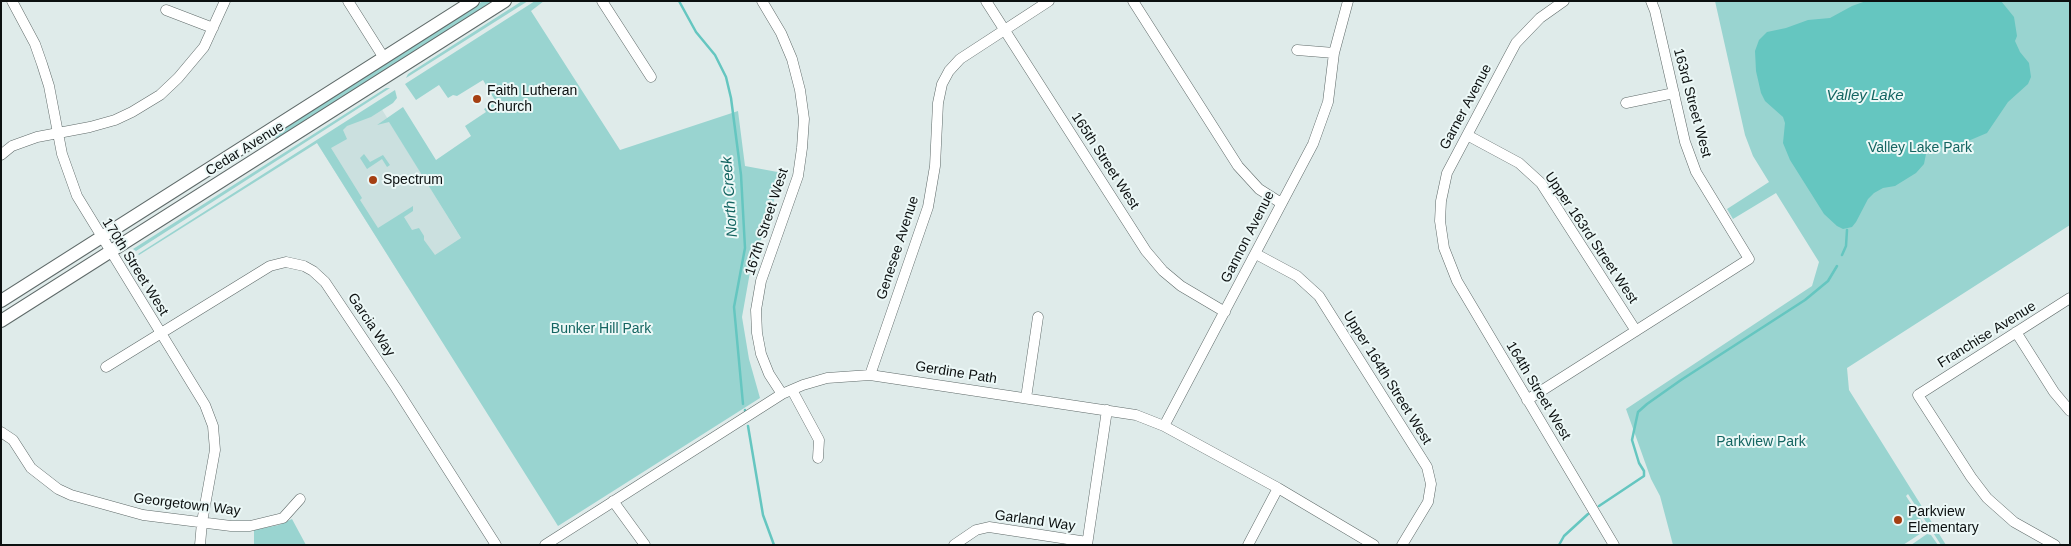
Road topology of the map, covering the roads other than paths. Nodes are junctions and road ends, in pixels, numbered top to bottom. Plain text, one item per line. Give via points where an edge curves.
1 (12, 1) edge
2 (225, 1) edge
3 (348, 1) edge
4 (473, 1) edge
5 (505, 1) edge
6 (602, 1) edge
7 (775, 1) edge
8 (986, 1) edge
9 (1049, 1) edge
10 (1133, 1) edge
11 (1348, 1) edge
12 (1564, 1) edge
13 (1651, 1) edge
14 (764, 4) edge
15 (166, 10) dead end
16 (213, 28) junction
17 (1004, 30) junction
18 (1297, 50) dead end
19 (1334, 53) junction
20 (384, 58) junction
21 (651, 77) dead end
22 (1674, 92) junction
23 (1626, 103) dead end
24 (58, 133) junction
25 (1467, 135) junction
26 (1, 155) edge
27 (1280, 203) junction
28 (101, 238) junction
29 (1444, 248) joint
30 (111, 252) junction
31 (1256, 254) junction
32 (2070, 298) edge
33 (1, 302) edge
34 (1225, 312) junction
35 (1038, 317) dead end
36 (1, 321) edge
37 (1636, 331) junction
38 (2016, 332) junction
39 (160, 333) junction
40 (106, 367) dead end
41 (870, 375) junction
42 (787, 392) junction
43 (1026, 398) junction
44 (1526, 400) junction
45 (1107, 410) junction
46 (2070, 411) edge
47 (1164, 426) junction
48 (1, 432) edge
49 (818, 458) dead end
50 (1278, 488) junction
51 (300, 499) dead end
52 (613, 501) junction
53 (202, 522) junction
54 (1087, 544) edge
55 (200, 545) edge
56 (496, 545) edge
57 (545, 545) edge
58 (644, 545) edge
59 (954, 545) edge
60 (1248, 545) edge
61 (1374, 545) edge
62 (1402, 545) edge
63 (1614, 545) edge
64 (2055, 545) edge

1 - 24 street, 170th Street West via 42,64
2 - 16 street
3 - 20 street
4 - 20 main road, Cedar Avenue
5 - 30 main road, Cedar Avenue
6 - 21 street
7 - 14 street
8 - 17 street, 165th Street West
9 - 17 street, Genesee Avenue
10 - 27 street via 1238,166 1259,189
11 - 19 street, Gannon Avenue
12 - 25 street, Garner Avenue via 1540,18 1516,43
13 - 22 street, 163rd Street West
14 - 42 street, 167th Street West via 792,59 804,119 798,176 761,281 756,310 761,354 769,374
15 - 16 street
16 - 24 street via 191,64 149,102 115,120
17 - 34 street, 165th Street West via 1146,251 1181,286
17 - 41 street, Genesee Avenue via 960,59 942,84 938,103 936,166 928,208
18 - 19 street
19 - 27 street, Gannon Avenue via 1328,102 1321,125
20 - 28 main road, Cedar Avenue
22 - 23 street
22 - 37 street, 163rd Street West via 1685,142 1696,172 1749,259
24 - 26 street via 12,146
24 - 28 street, 170th Street West via 74,189
25 - 29 street, Garner Avenue via 1447,173 1444,186 1440,221
25 - 37 street, Upper 163rd Street West via 1519,163 1541,182
27 - 31 street, Gannon Avenue
28 - 30 street, 170th Street West
28 - 33 main road, Cedar Avenue
29 - 44 street, 164th Street West via 1457,281
30 - 36 main road, Cedar Avenue
30 - 39 street, 170th Street West
31 - 34 street, Gannon Avenue
31 - 62 street, Upper 164th Street West via 1297,276 1319,296 1426,466 1431,484 1428,502
32 - 38 street, Franchise Avenue
34 - 47 street, Gannon Avenue
35 - 43 street
37 - 44 street
38 - 46 street
38 - 64 street, Franchise Avenue via 1918,395 1987,498 2014,522
39 - 40 street, Garcia Way
39 - 53 street, 170th Street West via 205,405 213,426 215,450
39 - 56 street, Garcia Way via 277,263 292,263 313,271 325,282 396,388
41 - 42 street, Gerdine Path via 828,378
41 - 43 street, Gerdine Path
42 - 49 street, 167th Street West via 819,440
42 - 52 street, Gerdine Path
43 - 45 street, Gerdine Path
44 - 63 street, 164th Street West
45 - 47 street, Gerdine Path via 1136,415
45 - 54 street
47 - 50 street, Gerdine Path
48 - 53 street, Georgetown Way via 12,440 35,472 58,490 143,515
50 - 60 street
50 - 61 street, Gerdine Path
51 - 53 street, Georgetown Way via 283,518 268,523 241,526
52 - 57 street, Gerdine Path
52 - 58 street
53 - 55 street, 170th Street West
54 - 59 street, Garland Way via 989,527 976,530

